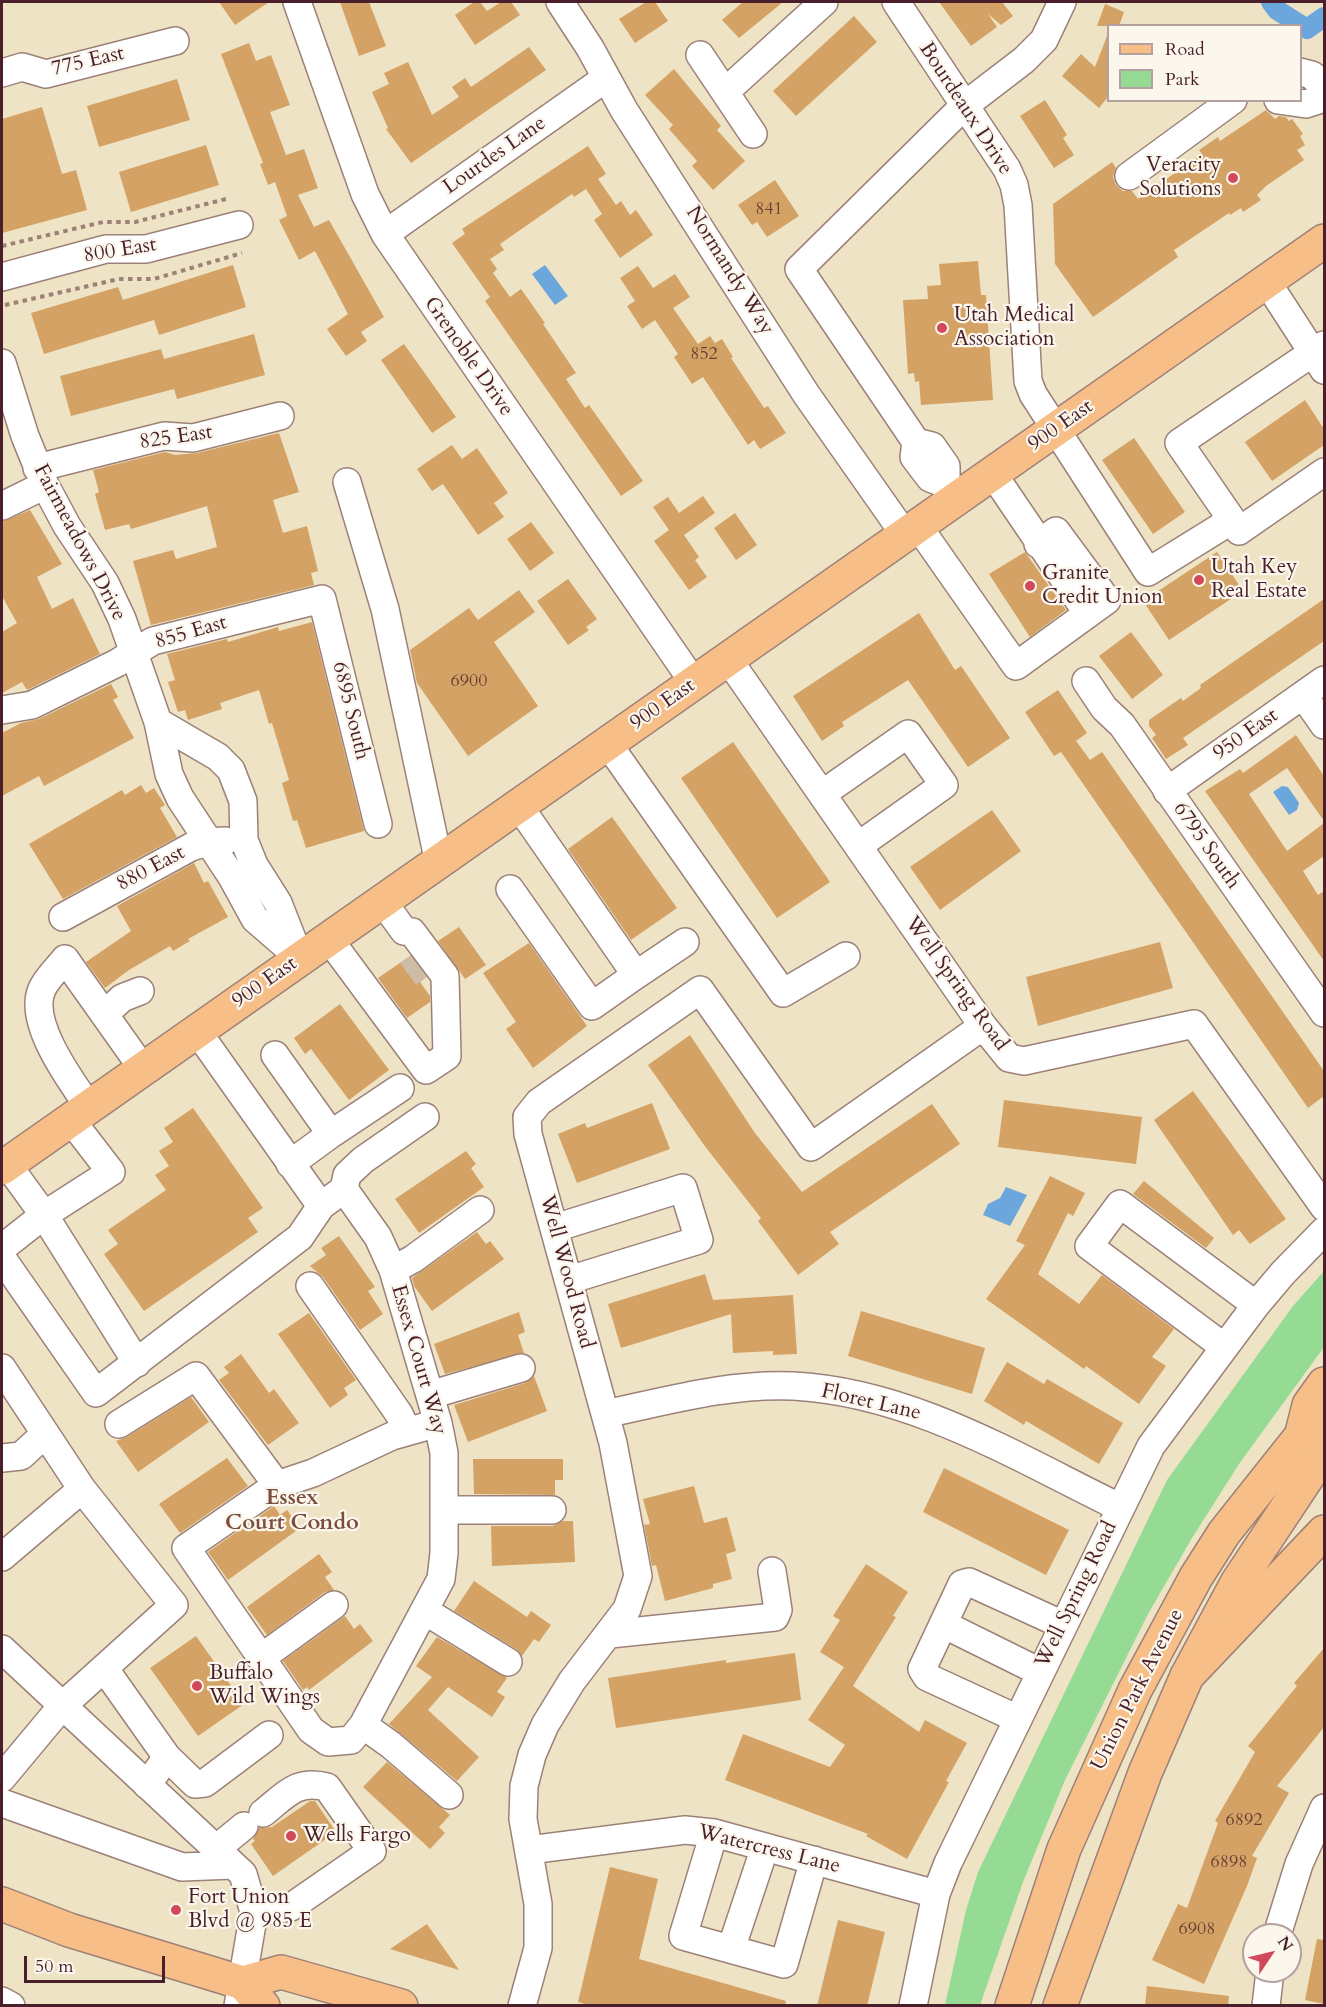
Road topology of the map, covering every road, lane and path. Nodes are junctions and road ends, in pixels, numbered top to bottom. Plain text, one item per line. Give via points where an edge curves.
1 (297, 2) edge
2 (560, 2) edge
3 (824, 2) edge
4 (896, 2) edge
5 (1062, 2) edge
6 (175, 41) dead end
7 (700, 55) dead end
8 (1302, 72) edge
9 (2, 73) edge
10 (606, 78) junction
11 (1324, 88) edge
12 (725, 92) junction
13 (1324, 98) edge
14 (1230, 102) edge
15 (1292, 102) edge
16 (964, 106) junction
17 (753, 134) dead end
18 (1129, 176) dead end
19 (226, 199) dead end
20 (239, 225) dead end
21 (385, 234) junction
22 (1324, 241) edge
23 (2, 246) edge
24 (242, 253) dead end
25 (2, 277) edge
26 (1267, 282) junction
27 (5, 305) dead end
28 (1321, 356) edge
29 (2, 363) edge
30 (280, 416) dead end
31 (1056, 430) junction
32 (1324, 472) edge
33 (993, 474) junction
34 (41, 476) junction
35 (347, 482) dead end
36 (952, 491) junction
37 (2, 506) edge
38 (1232, 520) junction
39 (911, 531) junction
40 (322, 599) joint
41 (135, 652) junction
42 (728, 659) junction
43 (1086, 681) dead end
44 (694, 683) junction
45 (1314, 687) edge
46 (2, 710) edge
47 (158, 722) junction
48 (1324, 726) edge
49 (608, 744) junction
50 (1167, 791) junction
51 (822, 795) junction
52 (519, 806) junction
53 (378, 824) dead end
54 (244, 840) junction
55 (207, 842) junction
56 (858, 846) junction
57 (439, 863) junction
58 (510, 889) dead end
59 (383, 902) junction
60 (63, 916) dead end
61 (329, 939) junction
62 (685, 942) dead end
63 (846, 956) dead end
64 (300, 958) junction
65 (636, 975) junction
66 (140, 991) dead end
67 (1324, 1013) edge
68 (105, 1014) junction
69 (983, 1026) junction
70 (197, 1031) junction
71 (275, 1055) dead end
72 (143, 1069) junction
73 (400, 1088) dead end
74 (80, 1113) junction
75 (425, 1118) dead end
76 (331, 1134) junction
77 (290, 1164) junction
78 (4, 1166) edge
79 (344, 1189) junction
80 (321, 1206) junction
81 (1324, 1207) edge
82 (480, 1210) dead end
83 (44, 1215) junction
84 (555, 1228) junction
85 (1324, 1231) edge
86 (2, 1248) edge
87 (2, 1258) edge
88 (393, 1269) junction
89 (569, 1280) junction
90 (310, 1286) dead end
91 (1256, 1305) junction
92 (1224, 1347) junction
93 (137, 1364) junction
94 (2, 1368) edge
95 (521, 1368) dead end
96 (1324, 1384) edge
97 (430, 1395) junction
98 (1324, 1407) edge
99 (605, 1414) junction
100 (438, 1423) junction
101 (119, 1424) dead end
102 (407, 1431) junction
103 (45, 1434) junction
104 (1313, 1442) edge
105 (2, 1458) edge
106 (277, 1485) junction
107 (82, 1489) junction
108 (1119, 1507) junction
109 (444, 1509) junction
110 (552, 1510) dead end
111 (1324, 1532) edge
112 (2, 1557) edge
113 (772, 1570) dead end
114 (334, 1605) dead end
115 (425, 1611) junction
116 (943, 1624) junction
117 (1063, 1625) junction
118 (610, 1634) junction
119 (2, 1649) edge
120 (261, 1658) junction
121 (508, 1662) dead end
122 (104, 1668) junction
123 (1040, 1672) junction
124 (1187, 1676) junction
125 (62, 1706) junction
126 (1018, 1719) junction
127 (363, 1725) junction
128 (269, 1735) dead end
129 (167, 1756) junction
130 (2, 1778) edge
131 (147, 1785) junction
132 (448, 1795) dead end
133 (2, 1803) edge
134 (1324, 1808) edge
135 (714, 1833) junction
136 (765, 1847) junction
137 (529, 1850) junction
138 (225, 1857) junction
139 (814, 1860) junction
140 (936, 1894) junction
141 (2, 1904) edge
142 (254, 1912) junction
143 (1281, 1923) edge
144 (731, 1949) junction
145 (1269, 1983) edge
146 (247, 2000) edge
147 (2, 2001) edge
148 (11, 2006) edge
149 (401, 2006) edge
150 (522, 2006) edge
151 (913, 2006) edge
152 (1012, 2006) edge
153 (1060, 2006) edge
154 (1266, 2006) edge

1 - 21 street, Grenoble Drive via 365,194
2 - 10 street, Normandy Way
3 - 12 street
4 - 16 street, Bourdeaux Drive
5 - 16 street via 1044,40
6 - 9 street, 775 East via 46,74 22,67
7 - 12 street
8 - 11 street via 1312,75
10 - 21 street, Lourdes Lane
10 - 39 street, Normandy Way via 806,394
12 - 17 street
13 - 15 street via 1306,104
14 - 18 street
16 - 31 street, Bourdeaux Drive via 1014,185 1028,381
16 - 36 street via 799,269 916,442 914,457 930,478
19 - 23 path via 135,222 103,222
20 - 25 street, 800 East via 146,249 106,249
21 - 44 street, Grenoble Drive
22 - 26 main road, 900 East
24 - 27 path via 154,279 119,279
26 - 28 street
26 - 31 main road, 900 East
28 - 38 street via 1179,443
29 - 34 street, Fairmeadows Drive
30 - 34 street, 825 East via 193,438 164,436
31 - 33 main road, 900 East
31 - 38 street, Bourdeaux Drive via 1148,572
32 - 38 street via 1239,531
33 - 36 main road, 900 East
33 - 39 street, Normandy Way via 1038,544 1056,531 1107,600 1016,666
34 - 37 street, 825 East
34 - 41 street, Fairmeadows Drive via 67,526 105,583
35 - 57 street via 385,609
36 - 39 main road, 900 East
39 - 42 main road, 900 East
40 - 41 street, 855 East via 153,641
40 - 53 street, 6895 South
41 - 46 street, 855 East via 32,705
41 - 47 street, Fairmeadows Drive
42 - 44 main road, 900 East
42 - 51 street, Well Spring Road
43 - 50 street, 6795 South
44 - 49 main road, 900 East
45 - 48 street
45 - 50 street, 950 East
47 - 54 street via 218,757 231,770 243,801
47 - 55 street, Fairmeadows Drive via 169,774
49 - 52 main road, 900 East
49 - 63 street via 783,993
50 - 67 street, 6795 South
51 - 56 street, Well Spring Road
51 - 56 street via 908,734 944,785
52 - 57 main road, 900 East
52 - 65 street
54 - 55 street, 880 East
54 - 64 street via 254,865 278,903
55 - 60 street, 880 East
55 - 64 street, Fairmeadows Drive via 255,919
56 - 69 street, Well Spring Road
57 - 59 main road, 900 East
58 - 65 street via 592,1006
59 - 61 main road, 900 East
59 - 61 street via 422,963 447,1056 426,1070
61 - 64 main road, 900 East
62 - 65 street
64 - 70 main road, 900 East
66 - 68 street via 122,998
68 - 72 street
68 - 74 street via 65,959 41,990 41,1025
69 - 81 street, Well Spring Road via 1010,1058 1024,1061 1194,1024
69 - 84 street, Well Wood Road via 811,1147 700,990 531,1110 527,1117 528,1134
70 - 72 main road, 900 East
70 - 77 street
71 - 76 street
72 - 74 main road, 900 East
73 - 76 street
74 - 78 main road, 900 East
74 - 83 street via 111,1172
75 - 79 street via 347,1175
76 - 77 street
77 - 80 street
78 - 83 street
79 - 80 street
79 - 88 street, Essex Court Way via 378,1237
80 - 93 street via 300,1237
82 - 88 street
83 - 86 street
83 - 93 street
84 - 89 street, Well Wood Road
84 - 89 street via 683,1188 699,1240
85 - 91 street, Well Spring Road
87 - 93 street via 96,1393
88 - 97 street, Essex Court Way
89 - 99 street, Well Wood Road
90 - 102 street
91 - 92 street, Well Spring Road
91 - 92 street via 1120,1204 1089,1246
92 - 108 street, Well Spring Road via 1151,1446
94 - 103 street
95 - 97 street
96 - 104 main road via 1309,1406
97 - 100 street, Essex Court Way
98 - 104 main road, Union Park Avenue
99 - 108 street, Floret Lane via 723,1389 794,1386 842,1394 909,1408
99 - 118 street, Well Wood Road via 638,1576 627,1609
100 - 102 street
100 - 109 street, Essex Court Way via 444,1453
101 - 106 street via 196,1376
102 - 106 street
103 - 105 street via 21,1456
103 - 107 street
104 - 124 main road, Union Park Avenue
104 - 152 main road, Union Park Avenue via 1224,1533 1134,1690 1060,1858
106 - 120 street via 186,1548
107 - 112 street
107 - 122 street via 174,1605
108 - 117 street, Well Spring Road
109 - 110 street
109 - 115 street, Essex Court Way via 441,1579
111 - 124 main road
113 - 118 street via 778,1610 775,1617
114 - 120 street
115 - 121 street
115 - 127 street, Essex Court Way
116 - 117 street via 962,1584 969,1582
116 - 123 street
116 - 126 street via 923,1672
117 - 123 street, Well Spring Road
118 - 137 street, Well Wood Road via 572,1681 532,1755 524,1786 523,1819
119 - 125 street
120 - 127 street, Essex Court Way via 311,1730 328,1742 351,1740
122 - 125 street
122 - 129 street
123 - 126 street, Well Spring Road
124 - 153 main road, Union Park Avenue via 1145,1773
125 - 130 street
125 - 131 street
126 - 140 street, Well Spring Road
127 - 132 street
128 - 129 street via 205,1783 195,1784
129 - 131 street
131 - 138 street
133 - 138 street via 182,1867
134 - 143 street via 1299,1864
135 - 136 street, Watercress Lane
135 - 137 street, Watercress Lane via 685,1830
135 - 144 street via 683,1936
136 - 139 street, Watercress Lane
136 - 144 street
137 - 150 street, Well Wood Road via 538,1904 538,1948
138 - 142 street via 243,1874
138 - 142 street via 254,1820 292,1790 309,1782 327,1787 372,1851 291,1907
139 - 140 street, Watercress Lane
139 - 144 street via 784,1964
140 - 151 street, Well Spring Road
141 - 146 main road
142 - 146 street
145 - 154 street
146 - 149 main road via 281,1972
147 - 148 street

